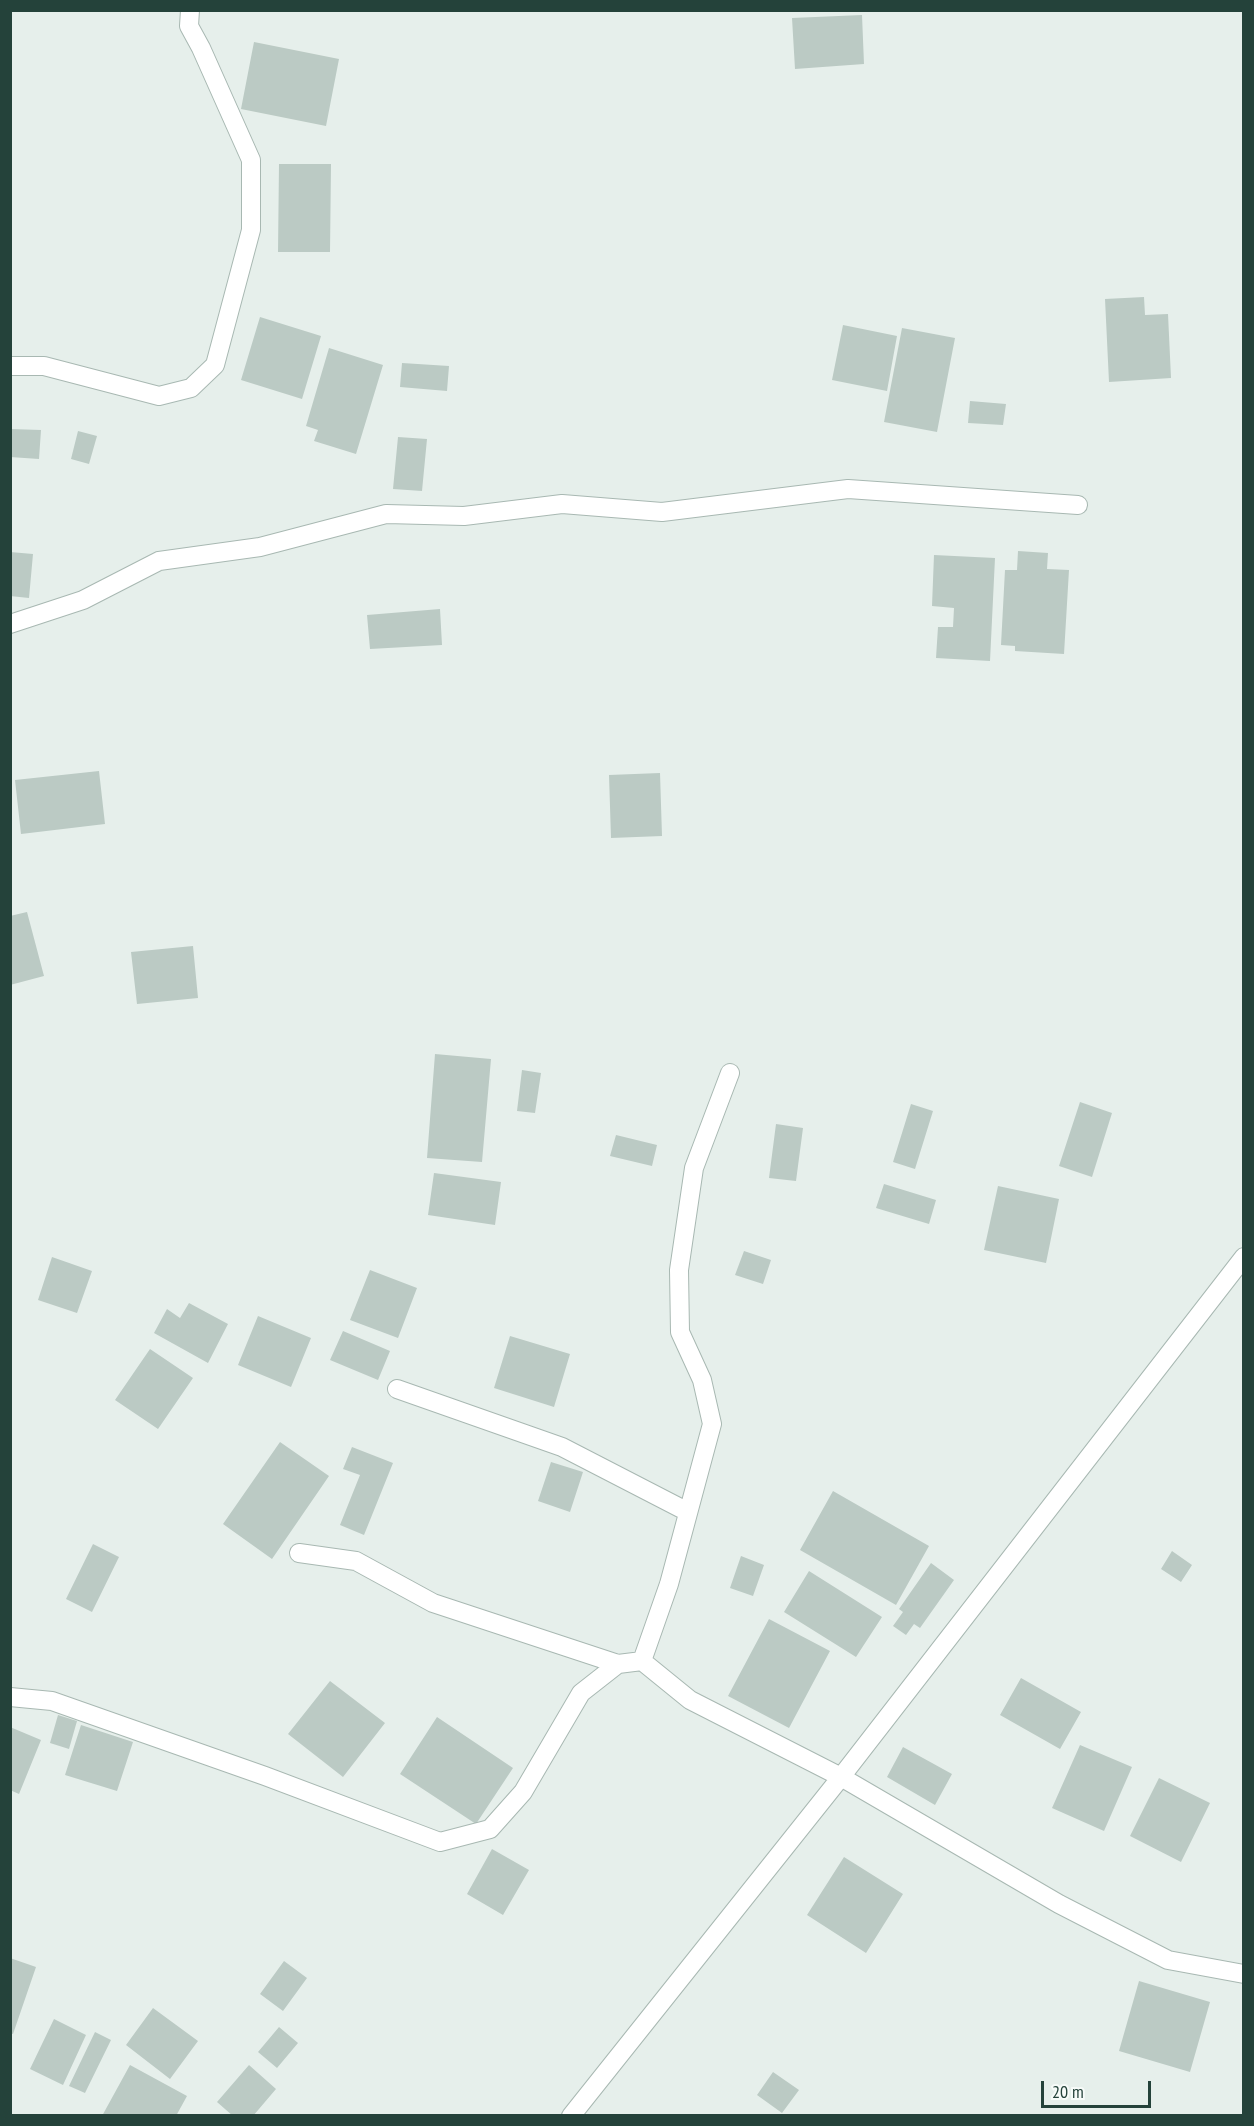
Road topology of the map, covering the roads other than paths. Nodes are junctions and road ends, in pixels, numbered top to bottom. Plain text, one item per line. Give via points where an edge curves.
1 (190, 10) edge
2 (10, 366) edge
3 (1078, 505) dead end
4 (10, 624) edge
5 (730, 1073) dead end
6 (1244, 1257) edge
7 (397, 1389) dead end
8 (688, 1512) junction
9 (299, 1553) dead end
10 (642, 1661) junction
11 (618, 1664) junction
12 (10, 1697) edge
13 (841, 1778) junction
14 (1244, 1974) edge
15 (571, 2115) edge

1 - 2 street via 189,26 251,160 251,230 215,365 191,388 159,396 44,366
3 - 4 street via 848,489 662,512 562,504 464,516 386,514 260,547 159,561 83,600
5 - 8 street via 694,1167 679,1270 680,1332 702,1380 712,1424
6 - 13 street
7 - 8 street via 562,1447
8 - 10 street via 669,1584
9 - 11 street via 356,1561 433,1603
10 - 11 street
10 - 13 street via 690,1700
11 - 12 street via 581,1693 524,1792 490,1829 440,1842 52,1701
13 - 14 street via 1059,1904 1168,1960
13 - 15 street

